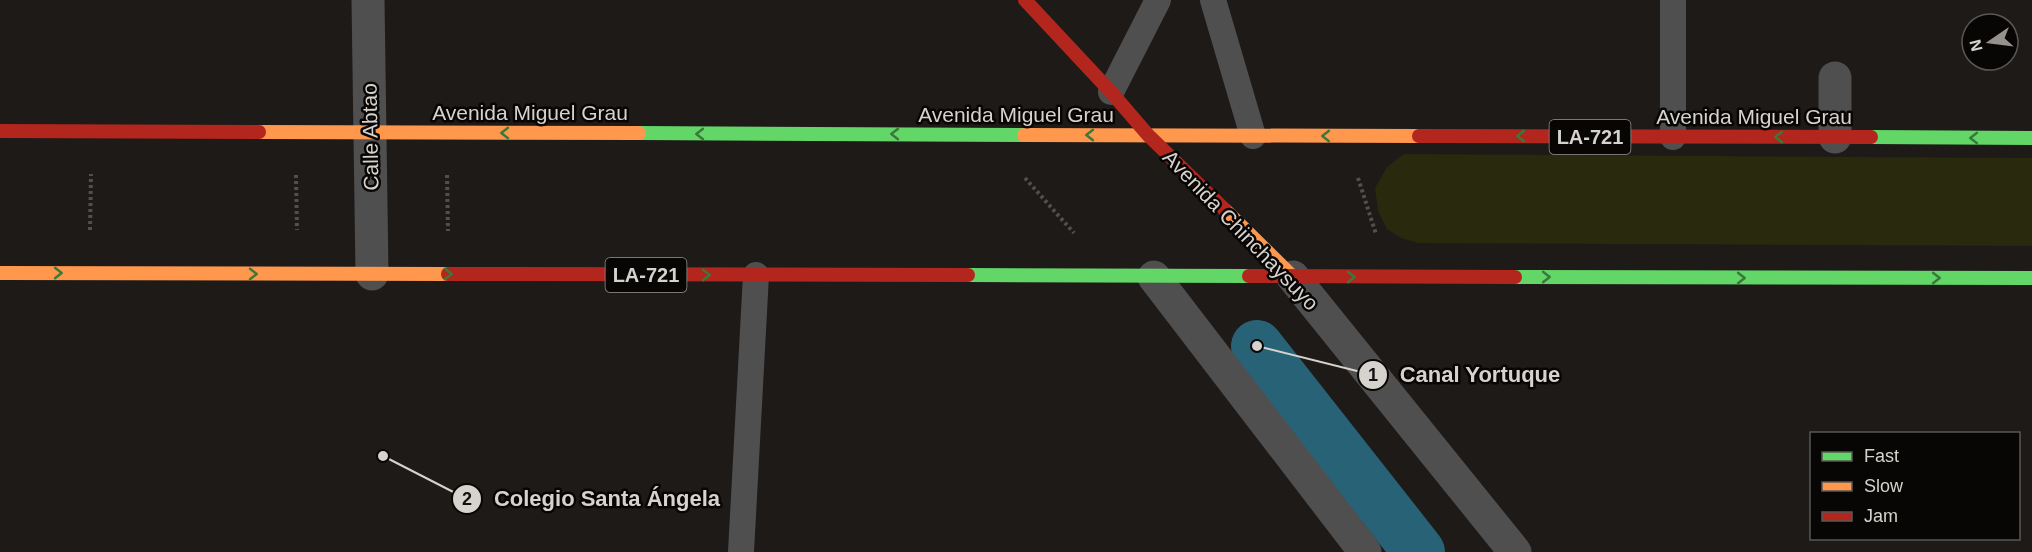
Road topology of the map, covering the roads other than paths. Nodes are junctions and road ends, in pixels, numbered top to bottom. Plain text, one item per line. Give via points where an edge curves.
1 (368, 0) edge
2 (1025, 0) edge
3 (1158, 0) edge
4 (1213, 0) edge
5 (1673, 0) edge
6 (1835, 78) dead end
7 (1111, 92) junction
8 (0, 131) edge
9 (370, 132) junction
10 (1148, 135) junction
11 (1253, 136) junction
12 (1673, 137) junction
13 (1835, 137) junction
14 (2032, 138) edge
15 (0, 273) edge
16 (372, 274) junction
17 (756, 275) junction
18 (1154, 277) junction
19 (1293, 277) junction
20 (2032, 279) edge
21 (741, 552) edge
22 (1365, 552) edge
23 (1515, 552) edge

1 - 9 street, Calle Abtao
2 - 7 main road, Avenida Chinchaysuyo
3 - 7 lane
4 - 11 lane
5 - 12 lane
6 - 13 street
7 - 10 main road, Avenida Chinchaysuyo
8 - 9 main road, Avenida Miguel Grau / LA-721
10 -> 9 main road, Avenida Miguel Grau / LA-721
9 - 16 street, Calle Abtao
10 - 11 main road, Avenida Miguel Grau / LA-721
10 - 19 main road, Avenida Chinchaysuyo
12 -> 11 main road, Avenida Miguel Grau / LA-721
13 -> 12 main road, Avenida Miguel Grau / LA-721
14 -> 13 main road, Avenida Miguel Grau / LA-721
15 -> 16 main road, LA-721
16 -> 17 main road, LA-721
17 - 18 main road, LA-721
17 - 21 lane
18 - 19 main road, LA-721
18 - 22 street
19 -> 20 main road, LA-721
19 - 23 street, Avenida Chinchaysuyo

